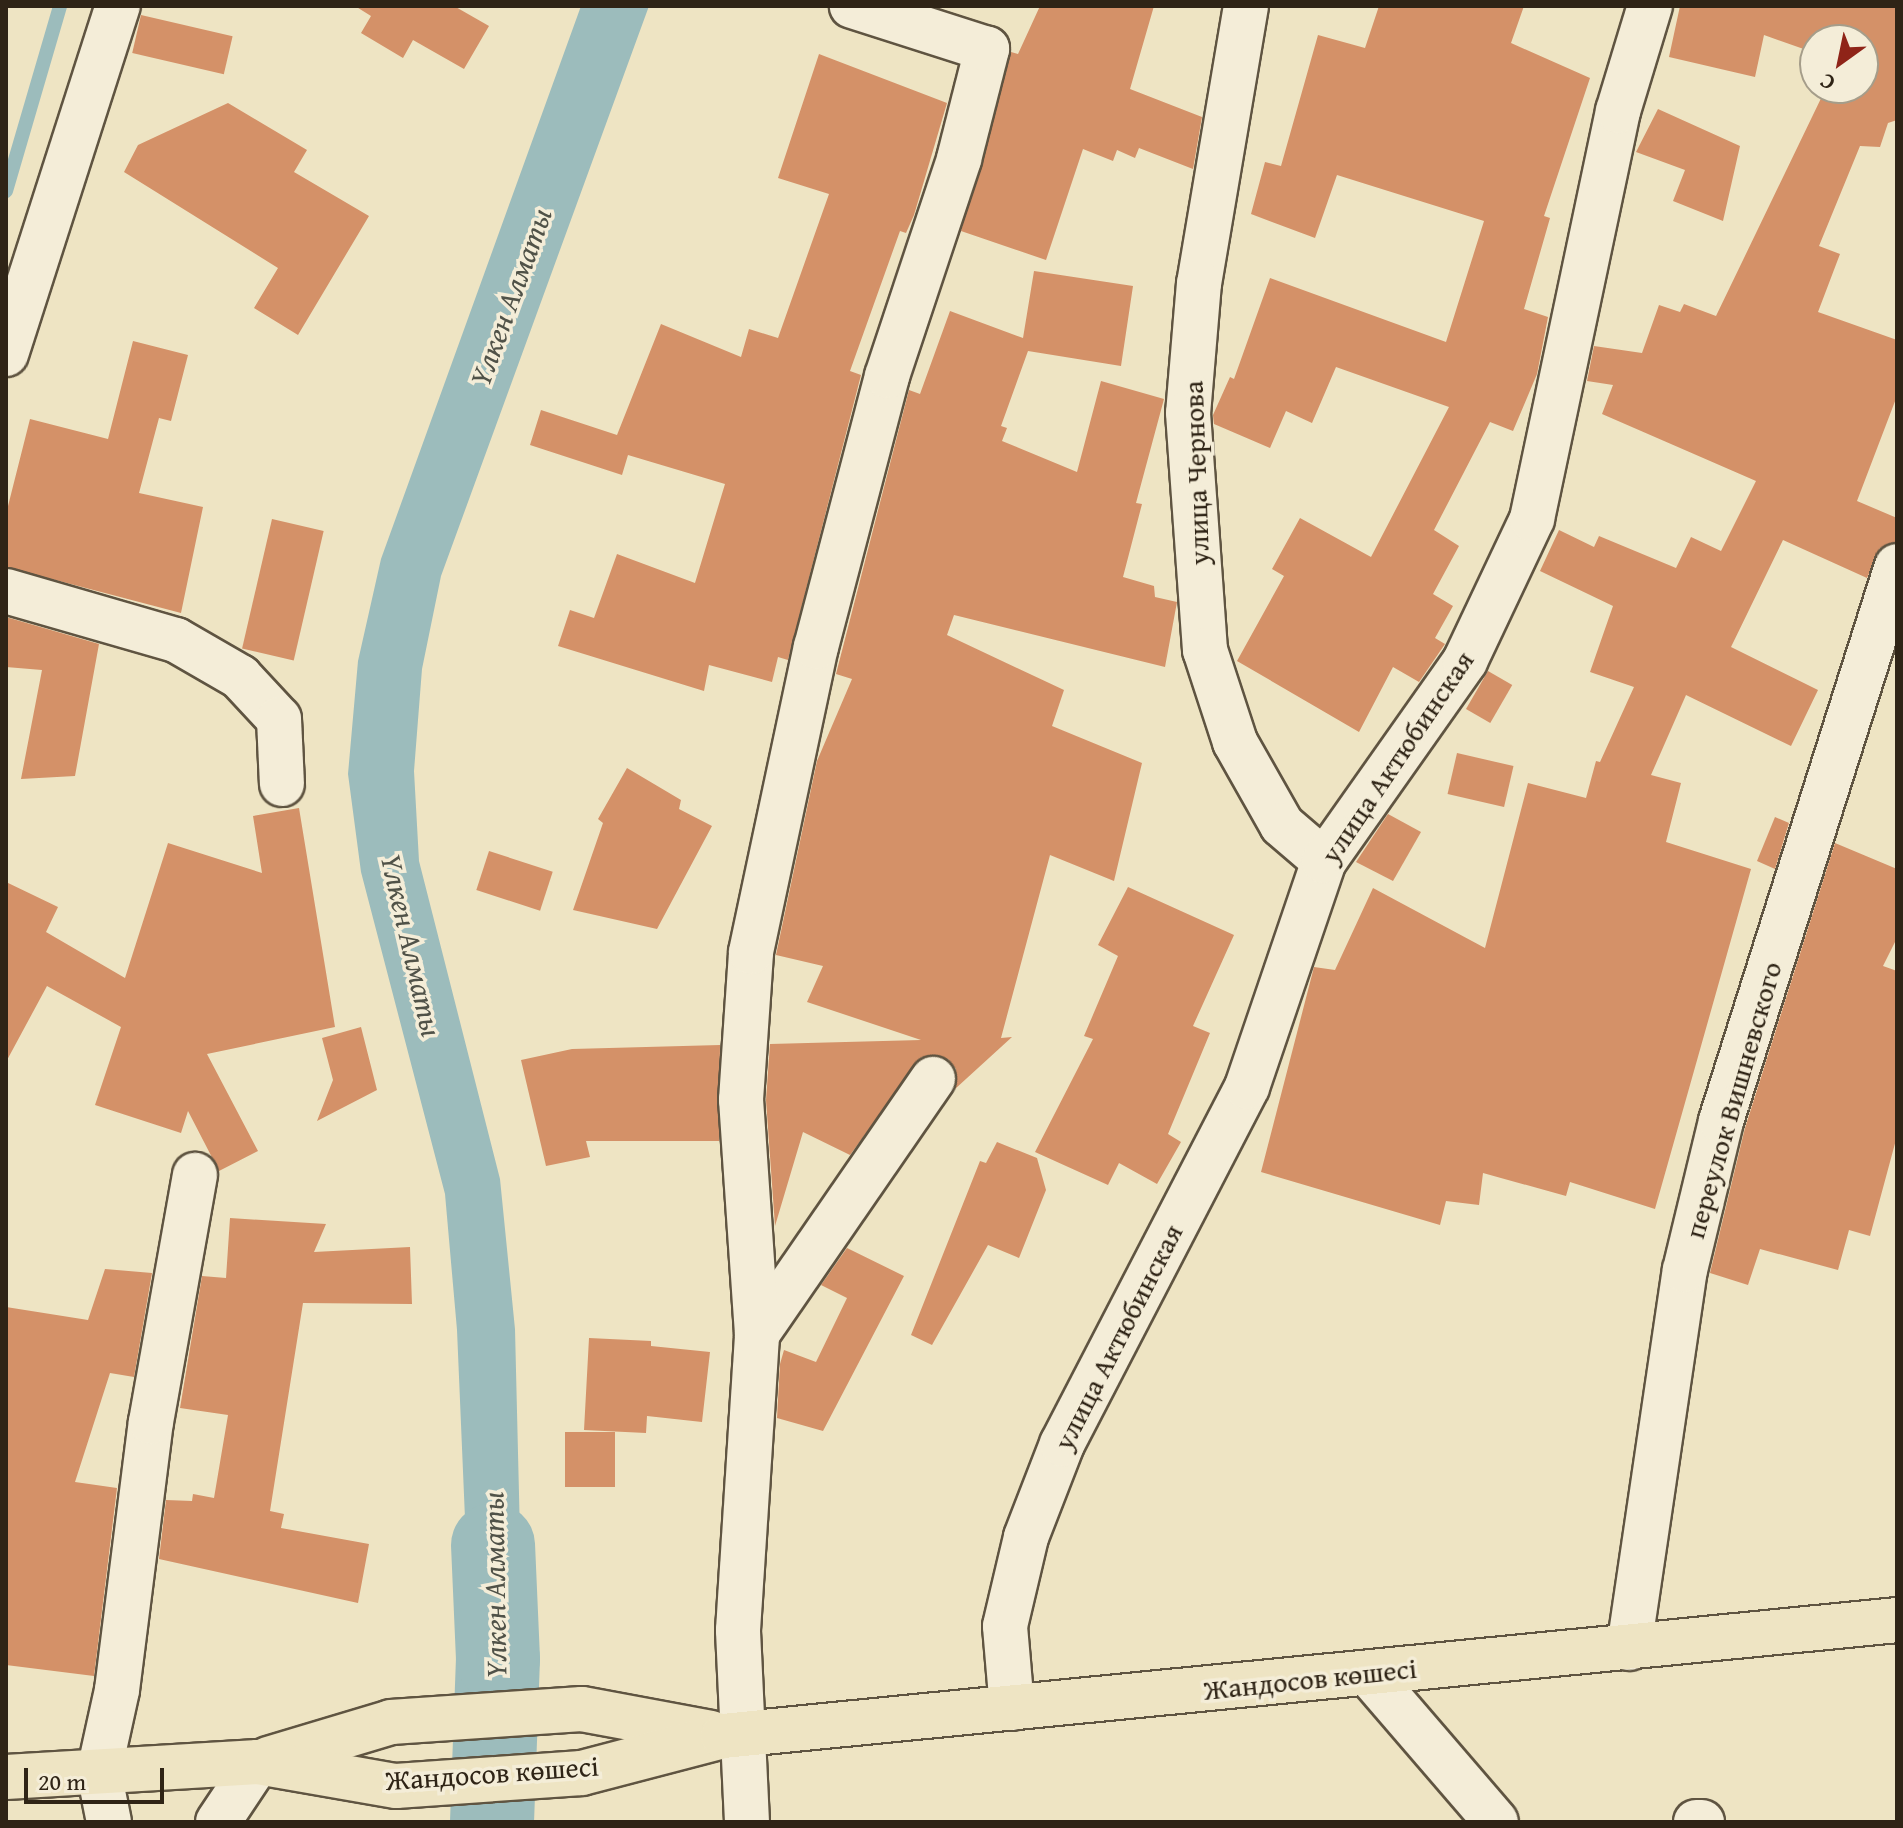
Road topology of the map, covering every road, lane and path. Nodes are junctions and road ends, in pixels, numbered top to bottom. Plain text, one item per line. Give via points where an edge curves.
1 (118, 6) edge
2 (852, 6) edge
3 (1246, 6) edge
4 (1650, 6) edge
5 (6, 354) edge
6 (1897, 566) edge
7 (6, 591) edge
8 (282, 784) dead end
9 (1324, 861) junction
10 (933, 1079) dead end
11 (195, 1175) dead end
12 (757, 1334) junction
13 (1897, 1620) edge
14 (1629, 1648) junction
15 (1368, 1673) junction
16 (1012, 1708) junction
17 (733, 1735) junction
18 (258, 1762) junction
19 (99, 1772) junction
20 (6, 1777) edge
21 (109, 1822) edge
22 (218, 1822) edge
23 (747, 1822) edge
24 (1496, 1822) edge
25 (1696, 1822) edge
26 (1702, 1822) edge

1 - 5 street
2 - 12 street via 987,49 959,159 887,376 816,647 751,952 741,1100
3 - 9 street, улица Чернова via 1199,283 1188,413 1205,650 1235,742 1282,825
4 - 9 street, улица Актюбинская via 1618,111 1532,519 1465,661
6 - 14 street, переулок Вишневского via 1721,1121 1685,1270
7 - 8 street via 176,640 240,677 279,719
9 - 16 street, улица Актюбинская via 1247,1087 1110,1343 1026,1537 1005,1626
10 - 12 street
11 - 19 street via 151,1422 117,1690
12 - 17 street
13 - 14 main road, Жандосов көшесі
14 - 15 main road, Жандосов көшесі
15 - 16 main road, Жандосов көшесі
15 - 24 street
16 - 17 main road, Жандосов көшесі
17 - 18 main road, Жандосов көшесі via 582,1773 396,1786
17 - 18 main road, Жандосов көшесі via 582,1709 391,1722
17 - 23 street
18 - 19 main road, Жандосов көшесі
18 - 22 street
19 - 20 main road, Жандосов көшесі
19 - 21 street
25 - 26 street

